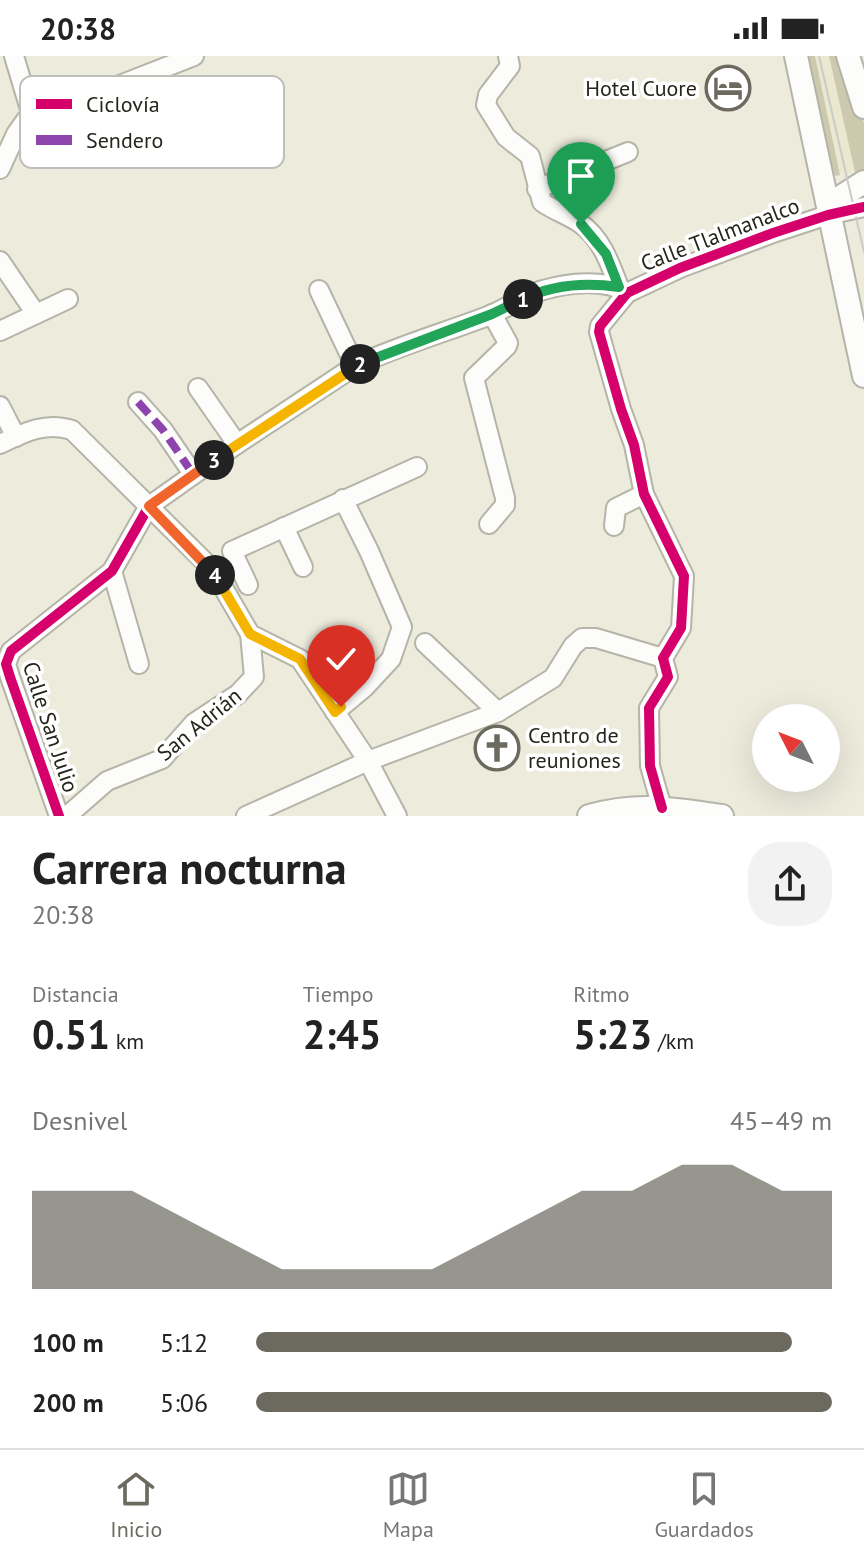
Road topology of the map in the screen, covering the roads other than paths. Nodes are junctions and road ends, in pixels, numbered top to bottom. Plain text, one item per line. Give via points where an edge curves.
1 (14, 56) edge
2 (194, 56) edge
3 (508, 56) edge
4 (796, 56) edge
5 (848, 56) edge
6 (20, 76) edge
7 (143, 76) edge
8 (864, 107) edge
9 (20, 128) edge
10 (628, 152) dead end
11 (0, 169) edge
12 (864, 182) edge
13 (537, 189) junction
14 (864, 207) edge
15 (828, 215) junction
16 (0, 261) edge
17 (319, 290) dead end
18 (623, 290) junction
19 (68, 299) dead end
20 (36, 314) junction
21 (492, 314) junction
22 (0, 331) edge
23 (355, 366) junction
24 (864, 376) edge
25 (198, 388) dead end
26 (138, 402) dead end
27 (0, 406) edge
28 (8, 440) edge
29 (237, 444) junction
30 (417, 467) dead end
31 (193, 474) junction
32 (644, 494) junction
33 (343, 499) junction
34 (149, 506) junction
35 (489, 524) dead end
36 (614, 526) dead end
37 (284, 527) junction
38 (303, 567) dead end
39 (112, 571) junction
40 (248, 585) dead end
41 (250, 634) junction
42 (425, 643) dead end
43 (663, 658) junction
44 (139, 664) dead end
45 (335, 712) junction
46 (498, 712) junction
47 (368, 761) junction
48 (662, 808) junction
49 (59, 816) edge
50 (67, 816) edge
51 (246, 816) edge
52 (397, 816) edge
53 (589, 816) edge
54 (722, 816) edge

1 - 6 street
2 - 7 street
3 - 13 street via 510,66 486,105 506,137 530,156
4 - 15 main road
5 - 8 main road
9 - 11 street
10 - 13 street
12 - 15 main road via 839,198
13 - 18 street via 542,202 581,224 596,240
14 - 15 street, Calle Tlalmanalco
15 - 18 street, Calle Tlalmanalco
15 - 24 main road
16 - 20 street
17 - 23 street
18 - 21 street via 596,284 560,286
18 - 32 street via 599,332
19 - 20 street
20 - 22 street
21 - 23 street
21 - 35 street via 508,343 474,378 505,498
23 - 29 street
25 - 29 street
26 - 31 street
27 - 28 street
28 - 34 street via 49,426 72,430
29 - 31 street
30 - 33 street
31 - 34 street
32 - 36 street via 616,508
32 - 43 street via 684,576 681,628
33 - 37 street
33 - 45 street via 402,627 391,659
34 - 39 street
34 - 41 street via 213,570
37 - 38 street
37 - 40 street via 232,551
39 - 44 street
39 - 49 street, Calle San Julio via 11,651 6,664
41 - 45 street via 300,659
41 - 50 street, San Adrián via 254,677 238,694 194,723 162,759 107,781
42 - 46 street
43 - 46 street via 582,638 553,678
43 - 48 street via 668,677 649,708 650,766
45 - 47 street
46 - 47 street
47 - 51 street
47 - 52 street
48 - 53 main road
48 - 54 main road

